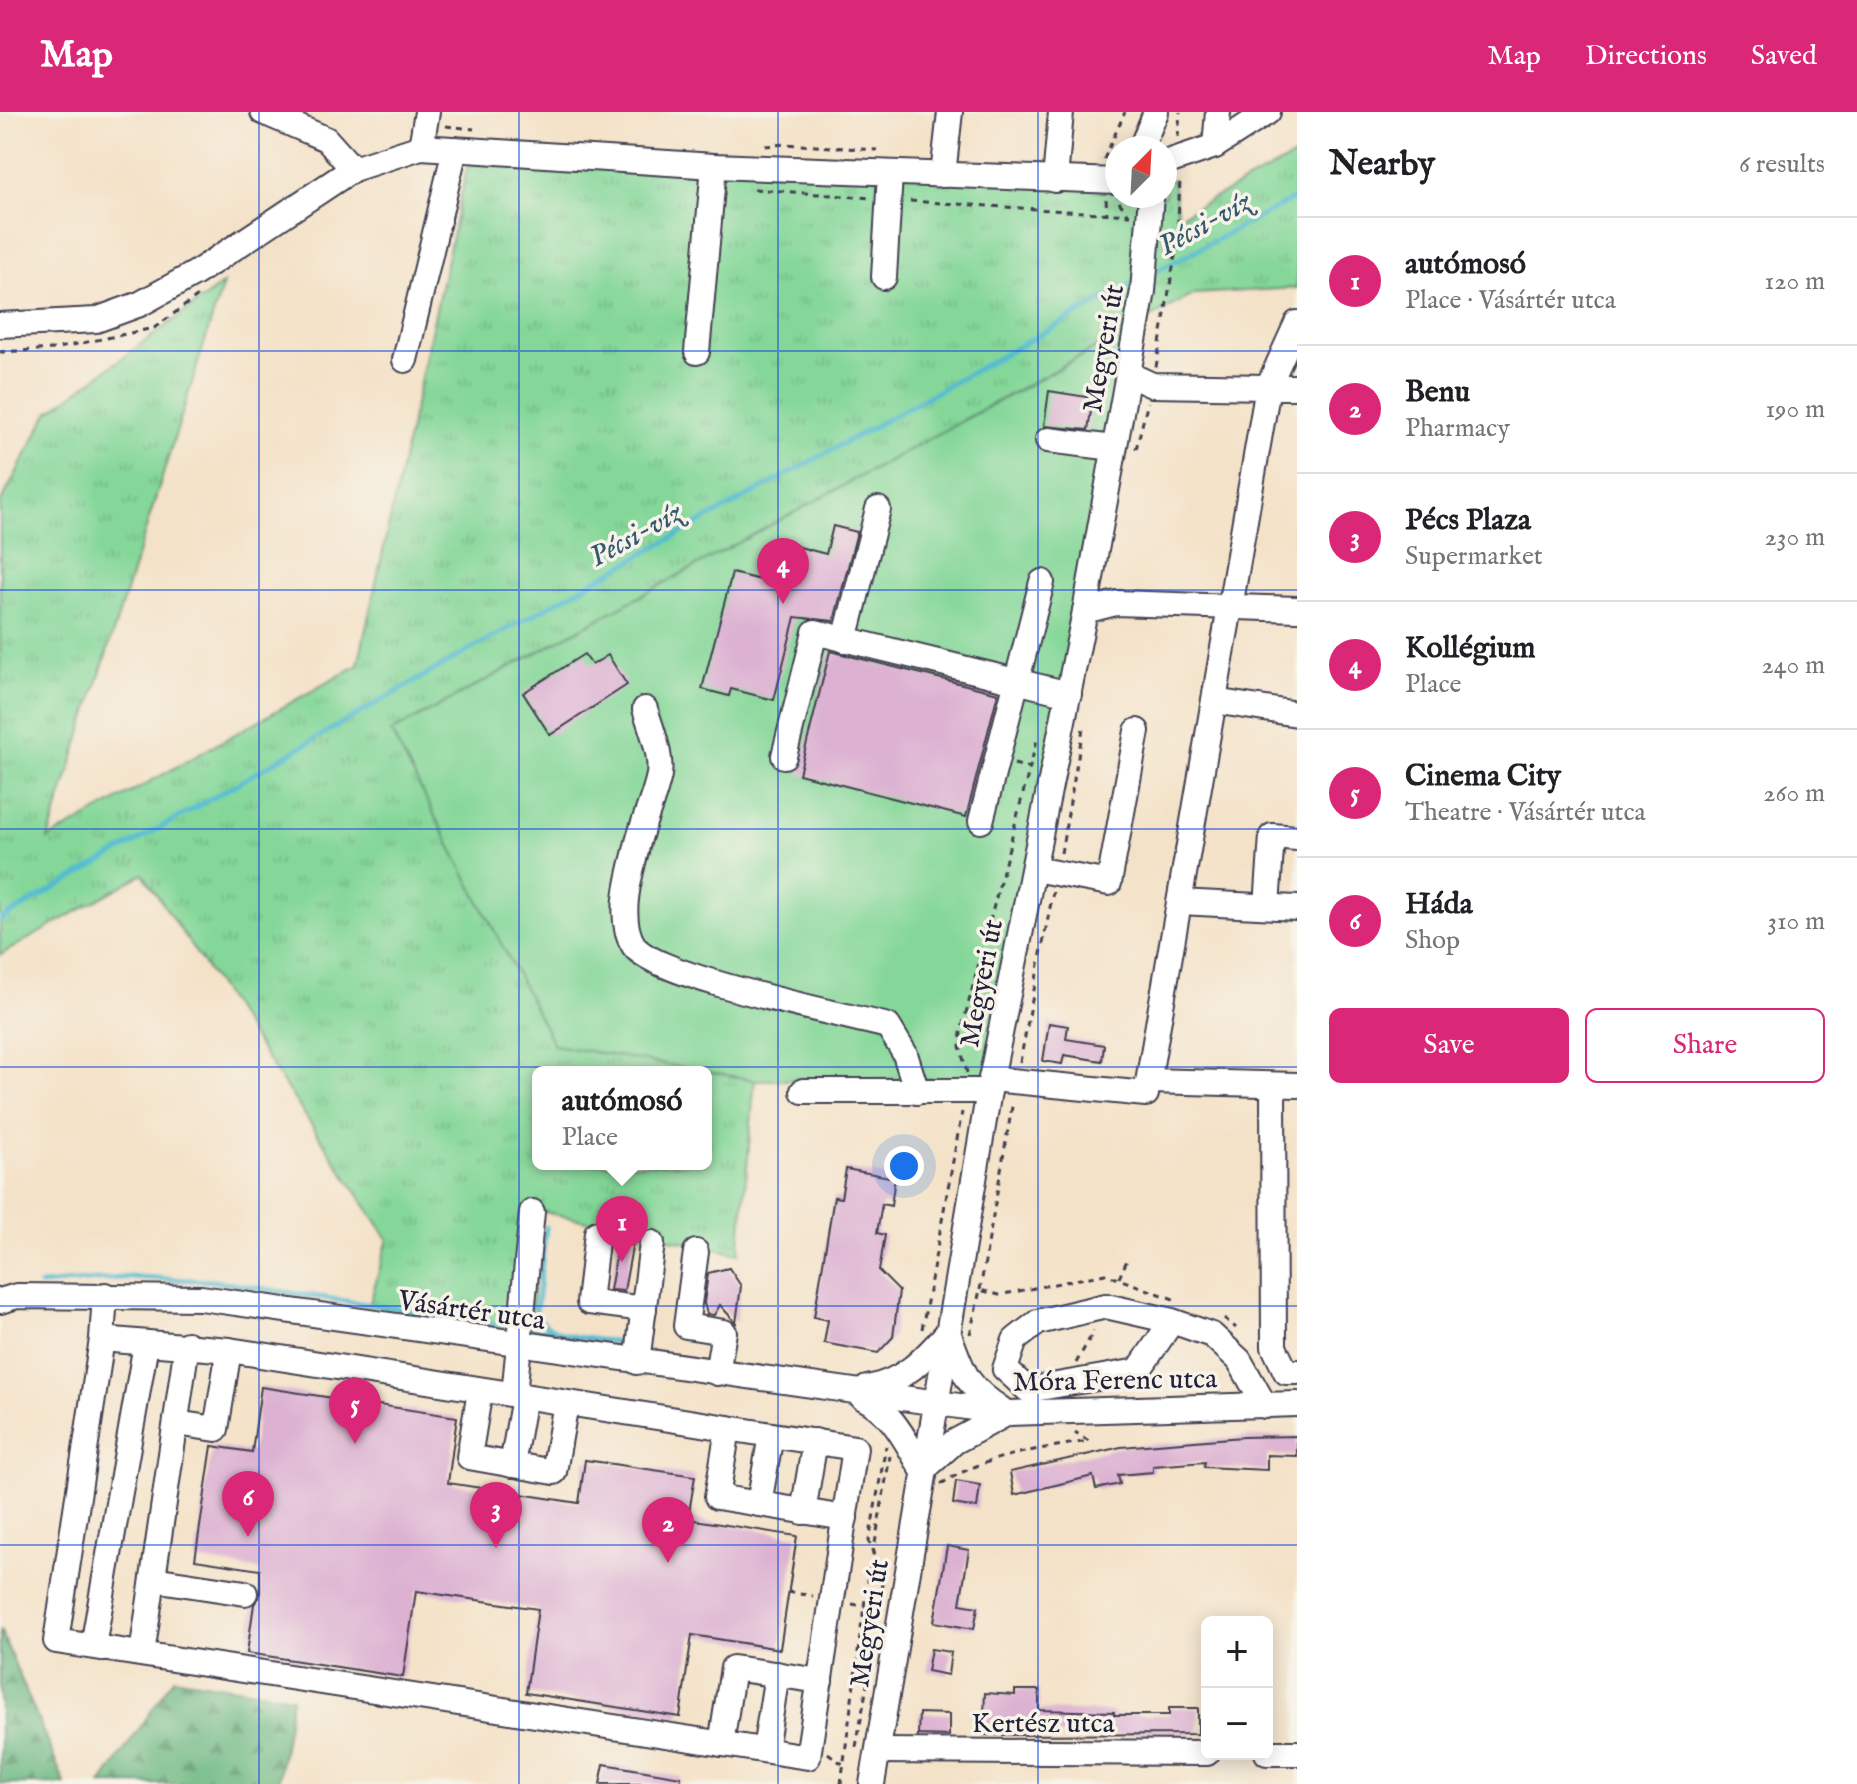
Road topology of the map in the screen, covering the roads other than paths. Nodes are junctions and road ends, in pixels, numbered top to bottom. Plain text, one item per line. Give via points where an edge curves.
1 (263, 112) edge
2 (950, 112) edge
3 (1061, 112) edge
4 (1156, 112) edge
5 (1218, 112) edge
6 (1268, 112) edge
7 (433, 118) edge
8 (1146, 136) edge
9 (1155, 136) edge
10 (1215, 146) junction
11 (421, 147) junction
12 (455, 149) junction
13 (1177, 160) edge
14 (353, 169) junction
15 (890, 174) junction
16 (943, 175) junction
17 (713, 176) junction
18 (1055, 180) junction
19 (1105, 182) edge
20 (1136, 208) edge
21 (1151, 208) edge
22 (1151, 227) junction
23 (884, 277) dead end
24 (1297, 323) edge
25 (0, 325) edge
26 (697, 352) dead end
27 (405, 360) dead end
28 (1128, 374) junction
29 (1268, 387) junction
30 (1297, 387) edge
31 (1048, 440) dead end
32 (1114, 448) junction
33 (878, 509) dead end
34 (1042, 582) dead end
35 (1230, 609) junction
36 (1297, 609) edge
37 (1085, 611) junction
38 (845, 640) junction
39 (1016, 681) junction
40 (1069, 694) junction
41 (1214, 701) junction
42 (645, 709) dead end
43 (1297, 714) edge
44 (1137, 731) dead end
45 (784, 756) dead end
46 (981, 821) dead end
47 (1297, 838) edge
48 (1045, 871) junction
49 (1180, 902) junction
50 (1267, 906) junction
51 (1297, 908) edge
52 (1149, 1081) junction
53 (1285, 1085) edge
54 (982, 1087) junction
55 (803, 1091) dead end
56 (917, 1092) junction
57 (532, 1212) dead end
58 (597, 1233) dead end
59 (652, 1243) dead end
60 (696, 1252) dead end
61 (105, 1295) junction
62 (0, 1301) edge
63 (644, 1309) junction
64 (1172, 1321) junction
65 (948, 1332) junction
66 (102, 1339) junction
67 (146, 1344) junction
68 (187, 1344) junction
69 (519, 1346) junction
70 (229, 1350) junction
71 (637, 1362) junction
72 (1297, 1372) edge
73 (717, 1373) junction
74 (480, 1390) junction
75 (849, 1390) junction
76 (519, 1396) junction
77 (566, 1403) junction
78 (935, 1403) junction
79 (1297, 1404) edge
80 (1265, 1406) junction
81 (1008, 1413) junction
82 (176, 1423) junction
83 (728, 1428) junction
84 (771, 1435) junction
85 (815, 1441) junction
86 (512, 1465) junction
87 (931, 1472) junction
88 (759, 1504) junction
89 (803, 1512) junction
90 (845, 1518) junction
91 (153, 1579) junction
92 (245, 1593) dead end
93 (93, 1646) junction
94 (142, 1654) junction
95 (777, 1674) junction
96 (820, 1681) junction
97 (721, 1744) junction
98 (867, 1749) junction
99 (765, 1750) junction
100 (1201, 1753) edge
101 (1273, 1753) edge
102 (1297, 1753) edge
103 (872, 1784) edge

1 - 14 street via 326,139
2 - 16 street
3 - 18 street
4 - 8 street
4 - 9 street
5 - 10 street
6 - 10 street
7 - 11 street
10 - 13 street
11 - 12 street
11 - 14 street
12 - 17 street
12 - 27 street
14 - 25 street via 208,266 140,304 96,320
15 - 16 street
15 - 17 street
15 - 23 street
16 - 18 street
17 - 26 street
18 - 19 street
20 - 22 street
21 - 22 street, Megyeri út
22 - 28 street, Megyeri út
24 - 29 street
28 - 29 street via 1152,385
28 - 32 street, Megyeri út
29 - 30 street
29 - 35 street
31 - 32 street
32 - 37 street, Megyeri út
33 - 38 street
34 - 39 street
35 - 36 street
35 - 37 street via 1116,603
35 - 41 street
37 - 40 street, Megyeri út
38 - 39 street
38 - 45 street via 815,632
39 - 40 street
39 - 46 street
40 - 48 street, Megyeri út
41 - 43 street
41 - 49 street
42 - 56 street via 659,772 627,900 626,927 633,945 645,958 679,974 888,1026 905,1054
44 - 48 street via 1109,883
47 - 50 street via 1272,836
48 - 54 street, Megyeri út
49 - 50 street
49 - 52 street
50 - 51 street
52 - 53 street
52 - 54 street via 1146,1094 1016,1082
53 - 72 street via 1274,1347 1286,1372
54 - 56 street
54 - 65 street, Megyeri út
55 - 56 street
57 - 69 street
58 - 63 street via 589,1302
59 - 63 street
60 - 73 street via 686,1326 724,1332
61 - 62 street, Vásártér utca via 17,1296
61 - 66 street
61 - 69 street, Vásártér utca via 201,1298
63 - 71 street
64 - 64 street via 1106,1306 1038,1322 1015,1340 1005,1369 1028,1390 1138,1371
64 - 80 street via 1212,1335 1239,1360
65 - 75 street via 891,1384
65 - 78 street, Megyeri út
65 - 81 street via 966,1379 979,1396
66 - 67 street
66 - 93 street via 56,1641
67 - 68 street
67 - 93 street
68 - 70 street
68 - 82 street
69 - 71 street, Vásártér utca
69 - 76 street
70 - 74 street
70 - 82 street via 216,1429
71 - 73 street, Vásártér utca
73 - 75 street, Vásártér utca
74 - 76 street
74 - 86 street via 469,1457
75 - 78 street, Vásártér utca
75 - 87 street via 879,1405
76 - 77 street
76 - 86 street
77 - 83 street
77 - 86 street via 554,1472
78 - 81 street, Móra Ferenc utca
78 - 87 street, Megyeri út
79 - 80 street, Móra Ferenc utca
80 - 81 street, Móra Ferenc utca
81 - 87 street via 954,1442
82 - 91 street
83 - 84 street
83 - 88 street via 717,1497
84 - 85 street
84 - 88 street
85 - 89 street
85 - 90 street via 855,1448
87 - 98 street, Megyeri út
88 - 89 street
89 - 90 street
90 - 96 street
91 - 92 street
91 - 94 street
93 - 94 street
94 - 97 street
95 - 96 street
95 - 97 street via 733,1668
95 - 99 street
96 - 99 street via 808,1757
97 - 99 street
98 - 100 street, Kertész utca
98 - 103 street, Megyeri út
101 - 102 street

